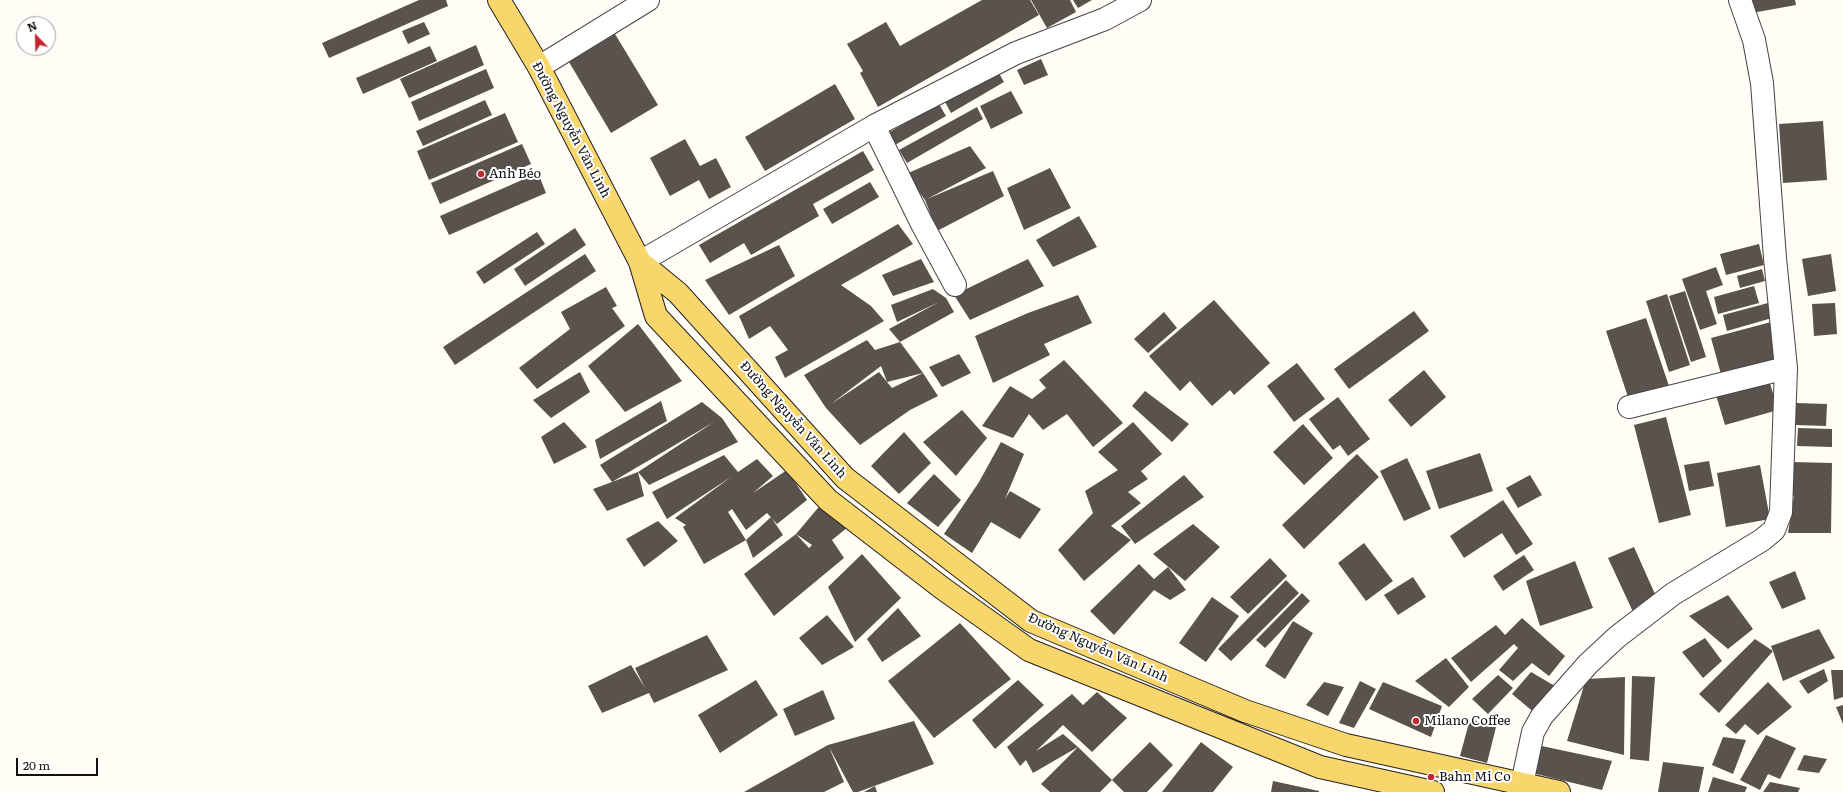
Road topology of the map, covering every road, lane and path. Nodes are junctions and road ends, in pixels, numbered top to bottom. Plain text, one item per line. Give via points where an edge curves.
1 (499, 0) edge
2 (648, 0) edge
3 (1140, 0) edge
4 (1740, 0) edge
5 (540, 67) junction
6 (874, 126) junction
7 (640, 262) junction
8 (955, 285) dead end
9 (1786, 368) junction
10 (1629, 407) dead end
11 (1522, 784) junction
12 (1433, 792) edge
13 (1559, 792) edge

1 - 5 main road, Đường Nguyễn Văn Linh
2 - 5 street
3 - 6 street via 1105,18 1016,53
4 - 9 street via 1754,40 1762,83 1774,258
5 - 7 main road, Đường Nguyễn Văn Linh
6 - 7 street
6 - 8 street
7 - 11 main road, Đường Nguyễn Văn Linh via 678,293 844,478 1031,621 1245,711 1346,745
7 - 12 main road, Đường Nguyễn Văn Linh via 656,316 828,500 942,588 1029,650 1320,767
9 - 10 street
9 - 11 street via 1781,512 1774,530 1674,594 1617,637 1588,664 1542,716 1533,732
11 - 13 main road, Đường Nguyễn Văn Linh

